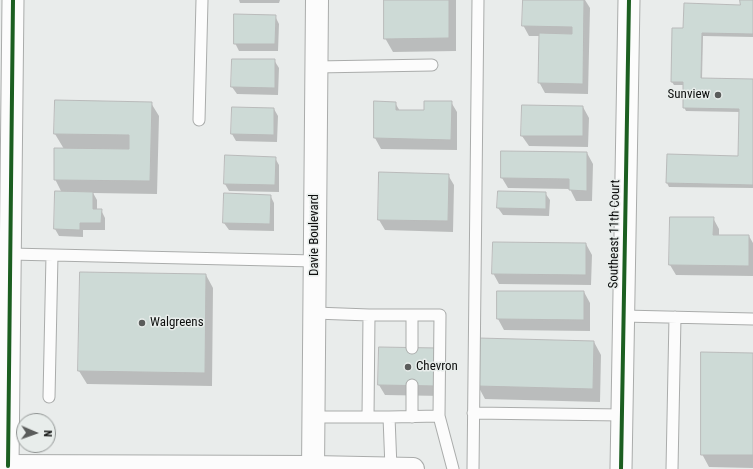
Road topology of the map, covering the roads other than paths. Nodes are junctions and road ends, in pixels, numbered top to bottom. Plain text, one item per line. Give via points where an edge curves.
1 (13, 0) edge
2 (202, 0) edge
3 (317, 0) edge
4 (478, 0) edge
5 (629, 0) edge
6 (432, 65) dead end
7 (316, 66) junction
8 (199, 120) dead end
9 (10, 254) junction
10 (52, 255) junction
11 (315, 261) junction
12 (315, 313) junction
13 (369, 315) junction
14 (412, 315) junction
15 (624, 316) junction
16 (675, 317) junction
17 (753, 319) edge
18 (412, 348) dead end
19 (412, 385) dead end
20 (49, 397) dead end
21 (473, 413) junction
22 (622, 415) junction
23 (439, 416) junction
24 (314, 417) junction
25 (368, 417) junction
26 (389, 417) junction
27 (412, 417) junction
28 (4, 466) edge
29 (313, 468) edge
30 (391, 468) edge
31 (413, 469) edge
32 (453, 469) edge
33 (473, 469) edge
34 (621, 469) edge
35 (672, 469) edge

1 - 9 street
2 - 8 lane
3 - 7 main road, Davie Boulevard
4 - 21 lane
5 - 15 street, Southeast 11th Court
6 - 7 lane
7 - 11 main road, Davie Boulevard
9 - 10 lane
9 - 28 street
10 - 11 lane
10 - 20 lane
11 - 12 main road, Davie Boulevard
12 - 13 lane
12 - 24 main road, Davie Boulevard
13 - 14 lane
13 - 25 lane
14 - 18 lane
14 - 23 lane via 440,315
15 - 16 lane
15 - 22 street, Southeast 11th Court
16 - 17 lane
16 - 35 lane
19 - 27 lane
21 - 22 lane
21 - 33 lane
22 - 34 street, Southeast 11th Court
23 - 27 lane
23 - 32 lane
24 - 25 lane
24 - 29 main road, Davie Boulevard
25 - 26 lane
26 - 27 lane
26 - 30 lane
28 - 29 main road
29 - 30 main road
30 - 31 main road

